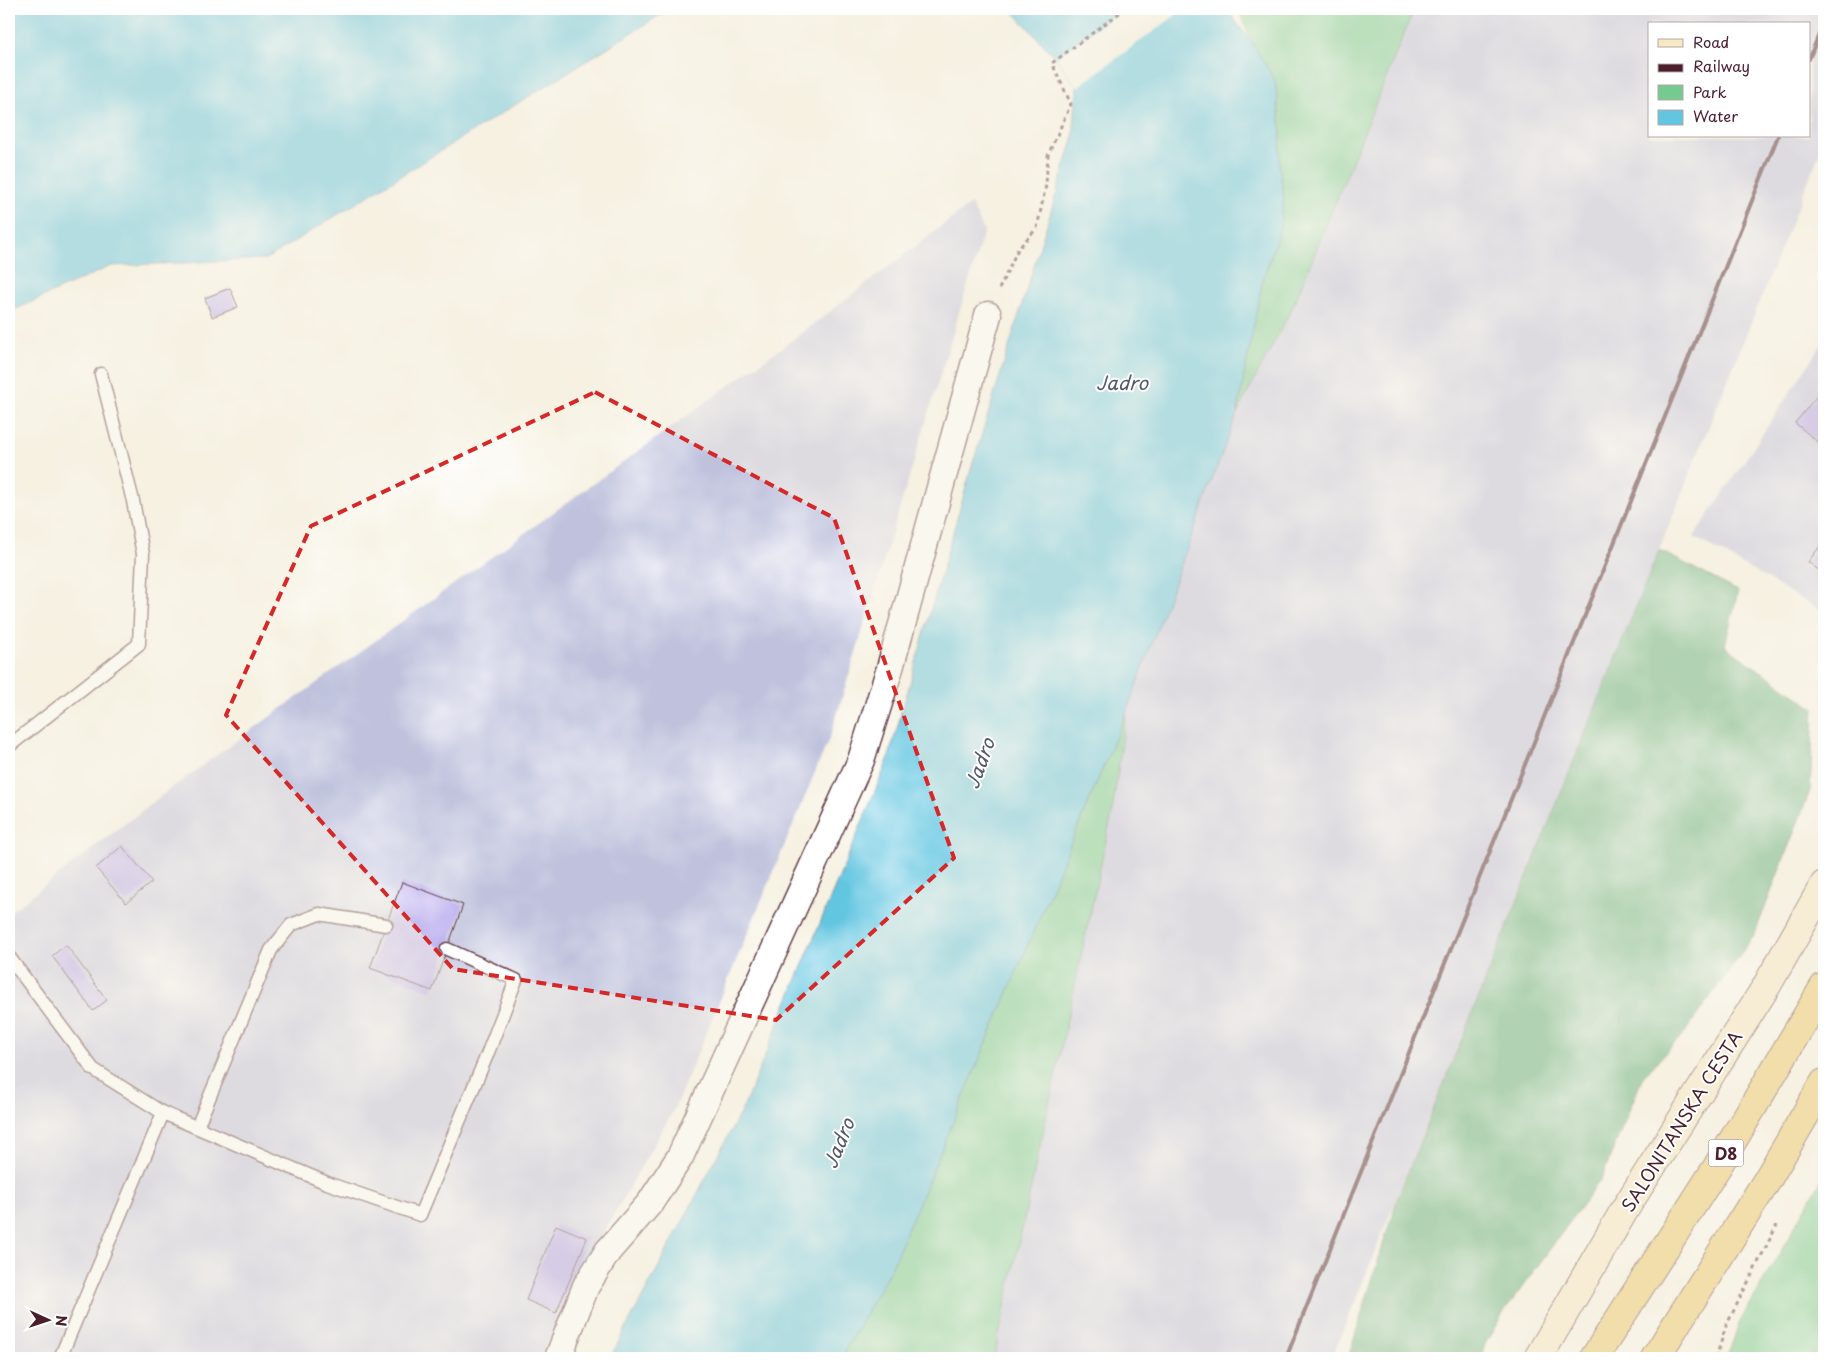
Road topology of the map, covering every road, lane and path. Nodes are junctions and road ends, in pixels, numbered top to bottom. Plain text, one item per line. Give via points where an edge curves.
1 (1125, 9) edge
2 (988, 315) joint
3 (101, 374) dead end
4 (9, 746) edge
5 (1824, 885) edge
6 (386, 925) dead end
7 (446, 950) dead end
8 (9, 957) edge
9 (1824, 987) edge
10 (1824, 1083) edge
11 (163, 1113) junction
12 (197, 1127) junction
13 (1781, 1217) dead end
14 (60, 1358) edge
15 (558, 1358) edge
16 (1538, 1358) edge
17 (1594, 1358) edge
18 (1655, 1358) edge
19 (1716, 1358) edge

1 - 2 path via 1052,63 1071,104 1048,155 1037,228 1018,249
2 - 15 street via 862,760 680,1157 650,1203 608,1251 586,1286
3 - 4 lane via 143,554 139,644
5 - 16 main road, SALONITANSKA CESTA via 1766,987 1628,1204
6 - 12 lane via 319,914 291,925 270,950
7 - 12 lane via 516,980 420,1215 327,1183
8 - 11 lane via 94,1069
9 - 17 highway, D8 via 1717,1167
10 - 18 highway
11 - 12 lane
11 - 14 lane
13 - 19 path via 1726,1326

